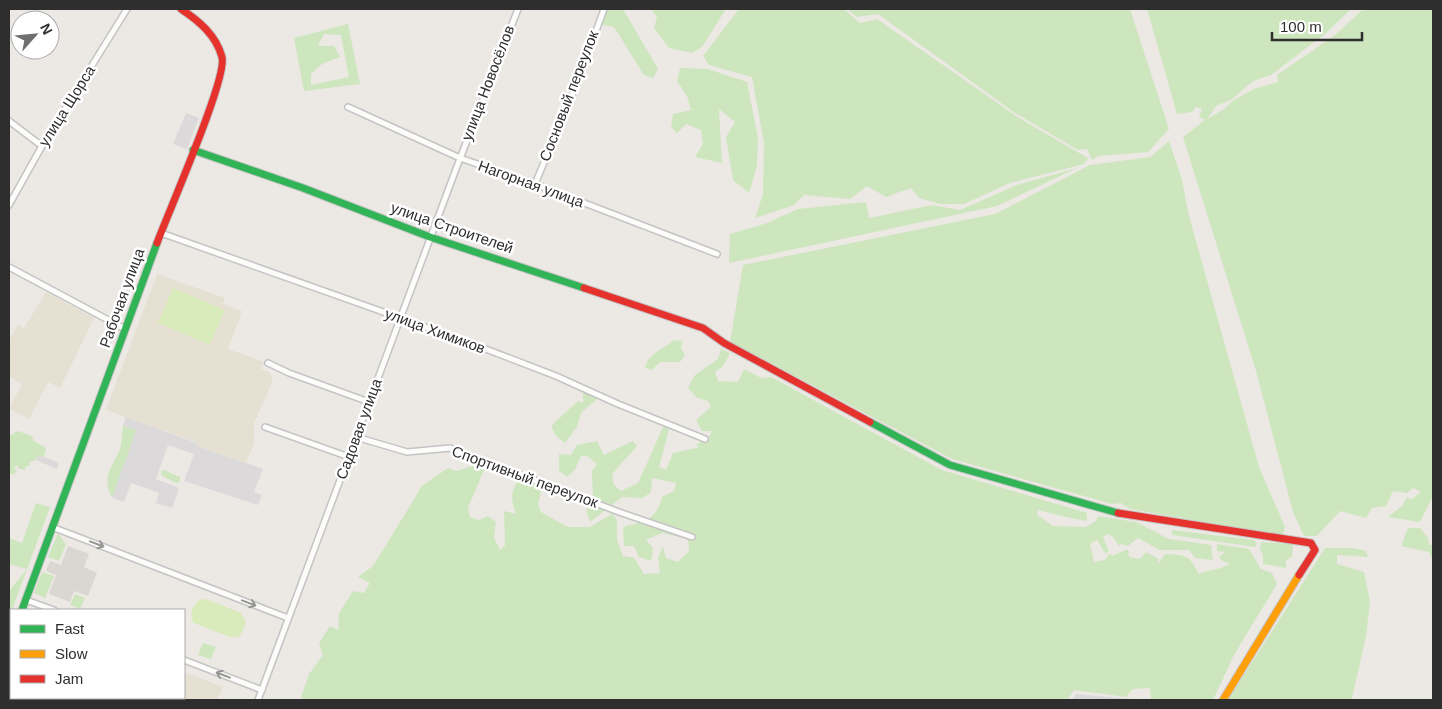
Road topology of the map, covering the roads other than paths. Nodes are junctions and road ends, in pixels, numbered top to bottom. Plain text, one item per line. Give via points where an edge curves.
1 (127, 9) edge
2 (181, 9) edge
3 (518, 9) edge
4 (604, 9) edge
5 (348, 107) dead end
6 (9, 121) edge
7 (42, 146) junction
8 (193, 150) junction
9 (460, 158) junction
10 (535, 184) junction
11 (9, 205) edge
12 (161, 233) junction
13 (430, 237) junction
14 (717, 254) dead end
15 (9, 267) edge
16 (400, 319) junction
17 (125, 329) junction
18 (268, 363) dead end
19 (369, 402) junction
20 (265, 427) dead end
21 (356, 437) junction
22 (705, 439) dead end
23 (348, 457) junction
24 (52, 527) junction
25 (692, 537) dead end
26 (26, 600) junction
27 (22, 609) edge
28 (51, 609) edge
29 (288, 618) junction
30 (185, 660) edge
31 (262, 690) junction
32 (258, 700) edge
33 (1223, 700) edge

1 - 7 street, улица Щорса
2 - 8 street, Рабочая улица via 215,38 223,68 216,95
3 - 9 street, улица Новосёлов
4 - 10 street, Сосновый переулок
5 - 9 street, Нагорная улица
6 - 7 street
7 - 11 street, улица Щорса
8 - 12 street, Рабочая улица
8 - 13 street, улица Строителей
9 - 10 street, Нагорная улица
9 - 13 street, Садовая улица
10 - 14 street, Нагорная улица
12 - 16 street, улица Химиков
12 - 17 street, Рабочая улица
13 - 16 street, Садовая улица
13 - 33 street, улица Строителей via 703,328 724,343 950,465 1111,512 1311,543 1315,550
15 - 17 street
16 - 19 street, Садовая улица
16 - 22 street, улица Химиков via 556,376
17 - 24 street, Рабочая улица
18 - 19 street
19 - 21 street, Садовая улица
20 - 23 street
21 - 23 street, Садовая улица
21 - 25 street, Спортивный переулок via 407,452 450,448
23 - 29 street, Садовая улица
24 - 26 street, Рабочая улица
24 -> 29 street
26 - 27 street, Рабочая улица
26 - 28 street
29 - 31 street, Садовая улица
31 -> 30 street
31 - 32 street, Садовая улица

